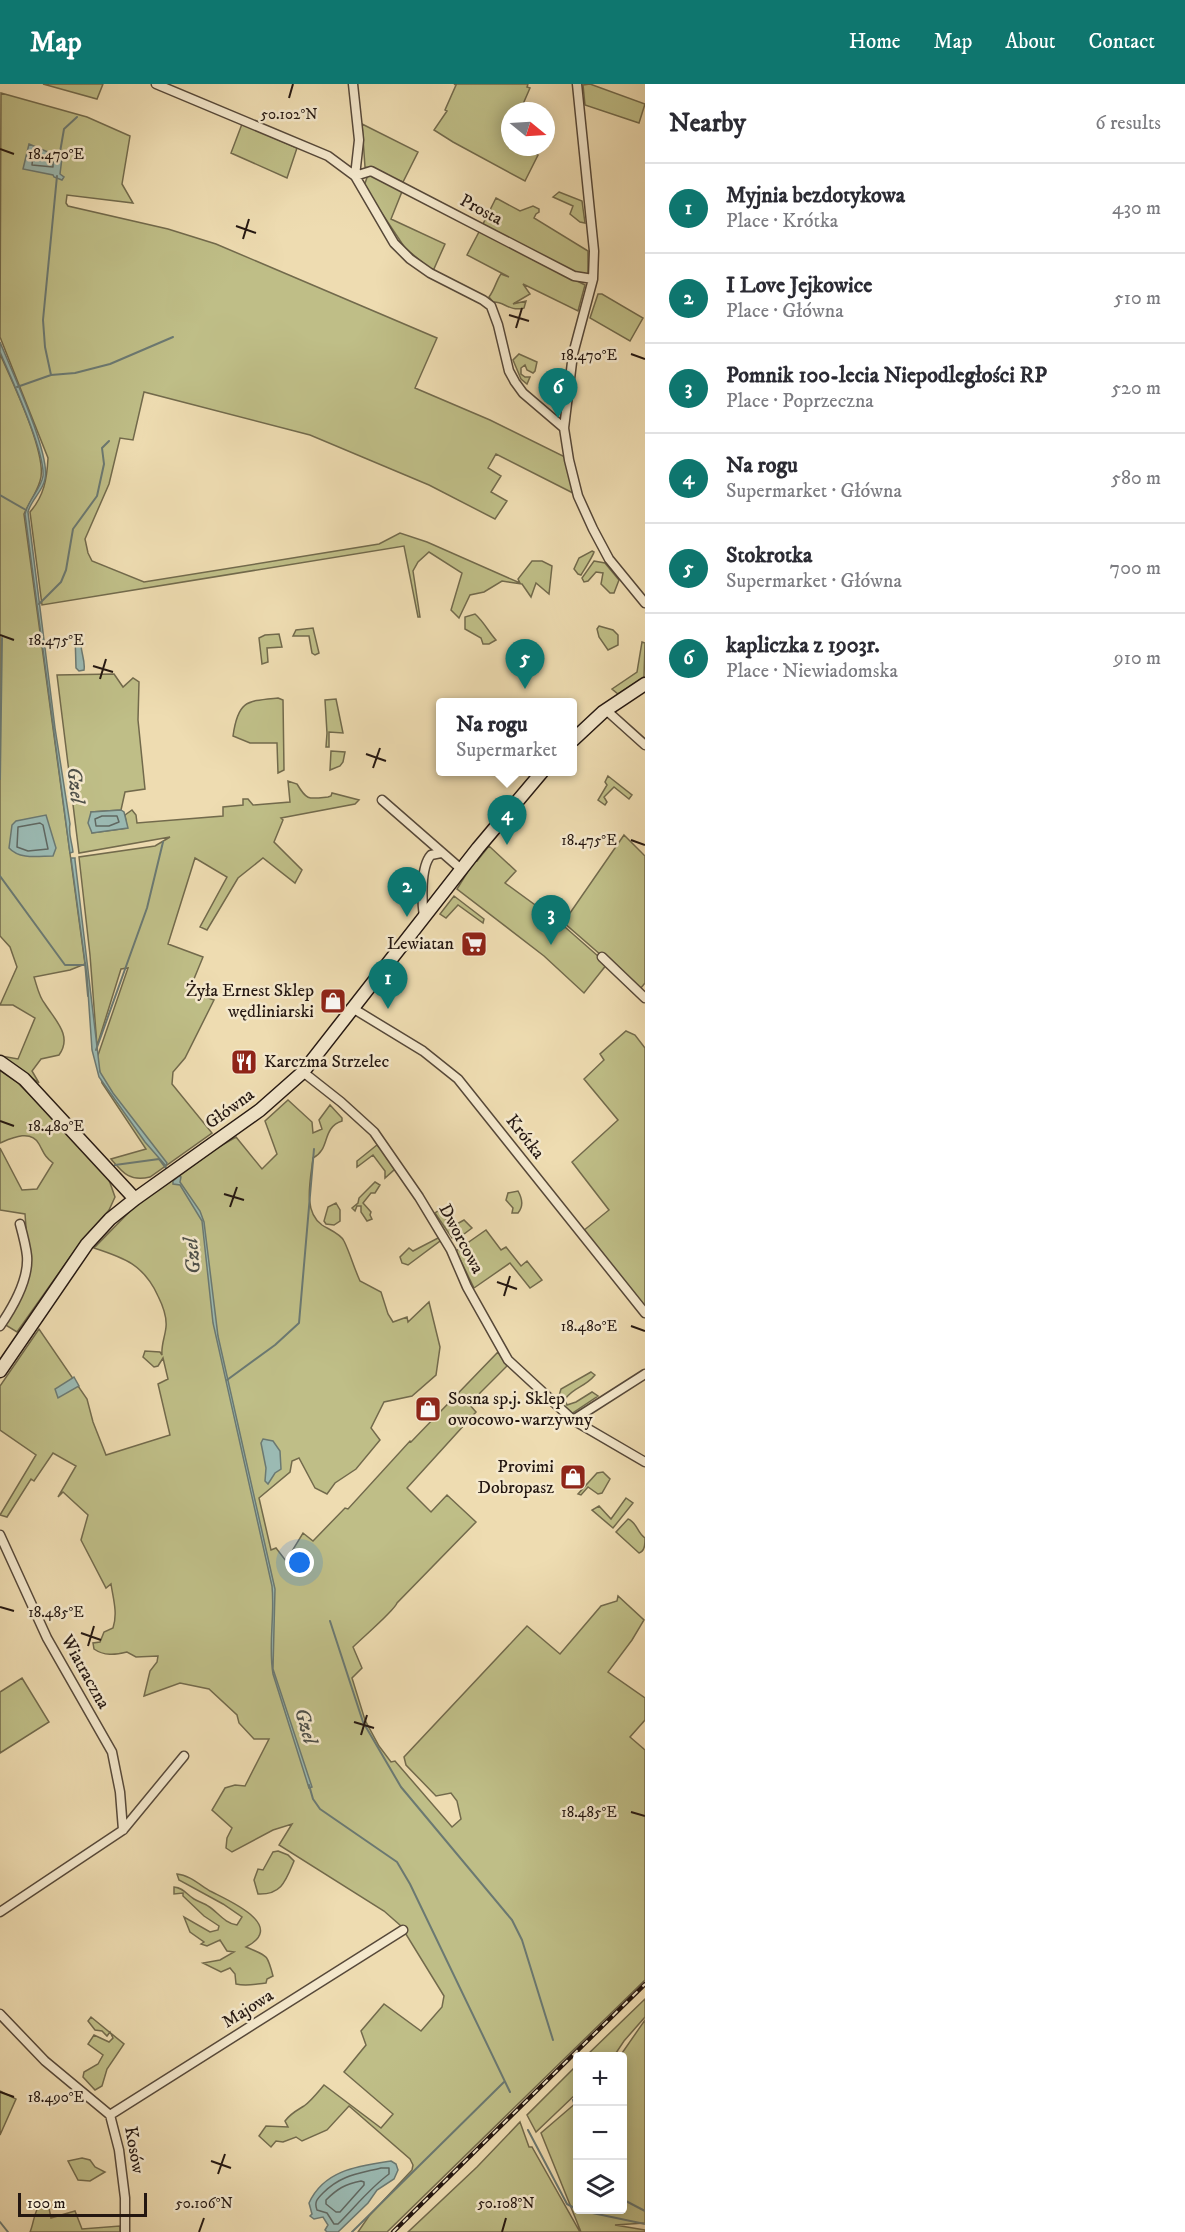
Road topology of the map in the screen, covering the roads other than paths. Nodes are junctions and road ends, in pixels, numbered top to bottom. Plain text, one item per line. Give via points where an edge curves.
1 (156, 84) edge
2 (353, 84) edge
3 (577, 84) edge
4 (355, 176) junction
5 (593, 279) junction
6 (564, 428) junction
7 (645, 603) edge
8 (645, 684) edge
9 (606, 710) junction
10 (577, 736) edge
11 (645, 745) edge
12 (538, 776) edge
13 (382, 800) dead end
14 (441, 853) junction
15 (461, 869) junction
16 (424, 918) junction
17 (602, 957) dead end
18 (645, 998) edge
19 (354, 1009) junction
20 (0, 1062) edge
21 (303, 1072) junction
22 (135, 1199) junction
23 (20, 1224) dead end
24 (645, 1313) edge
25 (0, 1326) edge
26 (0, 1371) edge
27 (645, 1374) edge
28 (573, 1420) junction
29 (645, 1462) edge
30 (0, 1535) edge
31 (184, 1756) dead end
32 (123, 1830) junction
33 (0, 1912) edge
34 (403, 1930) dead end
35 (0, 2014) edge
36 (110, 2115) junction
37 (125, 2232) edge

1 - 4 street via 328,156
2 - 4 street via 359,140
3 - 5 street via 594,251
4 - 5 street, Prosta via 371,171 574,276
4 - 6 street via 394,243 410,259 491,306 515,382
5 - 6 street via 573,354
6 - 7 street via 578,496 592,529 609,559
8 - 9 street
9 - 10 street
9 - 11 street
12 - 15 street, Główna
13 - 14 street
14 - 15 street
14 - 16 street via 431,855 426,863
15 - 16 street, Główna
16 - 19 street, Główna
17 - 18 street
19 - 21 street, Główna
19 - 24 street, Krótka via 458,1079
20 - 22 street via 24,1079
21 - 22 street, Główna via 275,1098
21 - 28 street, Dworcowa via 374,1132 420,1197 508,1360
22 - 26 street, Główna via 87,1244
23 - 25 street via 27,1258 23,1282
27 - 28 street
28 - 29 street, Dworcowa
30 - 32 street, Wiatraczna via 47,1638 112,1752
31 - 32 street
32 - 33 street
34 - 36 street, Majowa
35 - 36 street, Kosów via 45,2061
36 - 37 street, Kosów via 121,2160

